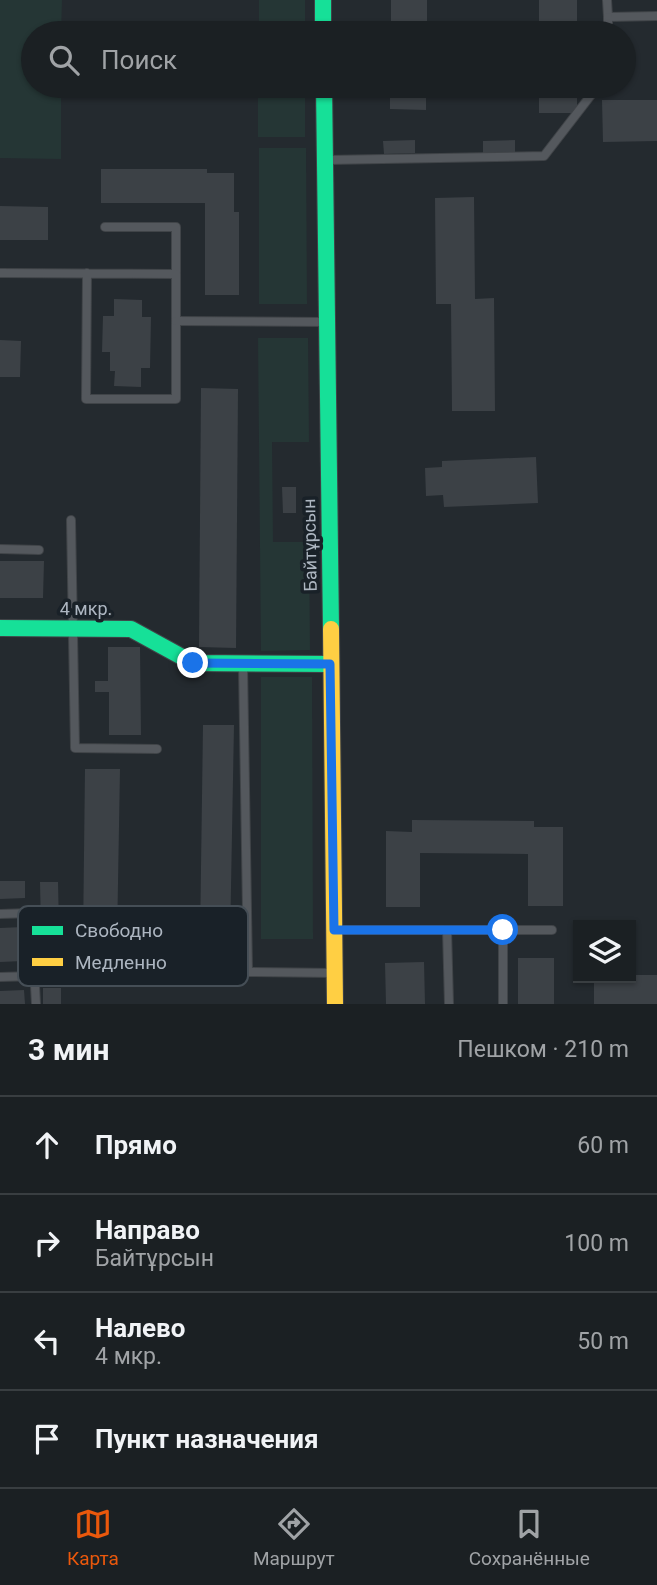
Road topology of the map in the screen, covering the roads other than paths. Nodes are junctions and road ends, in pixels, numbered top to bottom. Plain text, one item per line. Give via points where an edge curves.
1 (323, 0) edge
2 (607, 0) edge
3 (657, 16) edge
4 (608, 17) junction
5 (323, 21) edge
6 (608, 21) edge
7 (324, 98) edge
8 (589, 98) edge
9 (324, 160) junction
10 (106, 227) dead end
11 (0, 273) edge
12 (87, 274) junction
13 (176, 274) junction
14 (176, 321) junction
15 (326, 322) junction
16 (71, 520) dead end
17 (0, 549) edge
18 (39, 550) dead end
19 (0, 628) edge
20 (73, 628) junction
21 (243, 663) junction
22 (330, 664) junction
23 (157, 748) dead end
24 (247, 906) edge
25 (18, 913) edge
26 (0, 914) edge
27 (334, 930) junction
28 (447, 930) junction
29 (503, 930) junction
30 (552, 930) dead end
31 (248, 972) edge
32 (334, 974) junction
33 (18, 976) edge
34 (0, 977) edge
35 (35, 986) edge
36 (36, 1004) edge
37 (335, 1004) edge
38 (449, 1004) edge
39 (503, 1004) edge

1 - 5 street
2 - 4 lane
3 - 4 lane
4 - 6 lane
7 - 9 street, Байтұрсын
8 - 9 lane via 544,156
9 - 15 street, Байтұрсын
10 - 13 lane via 176,227
11 - 12 lane
12 - 13 lane
12 - 14 lane via 86,399 176,399
13 - 14 lane
14 - 15 lane
15 - 22 street, Байтұрсын
16 - 20 lane
17 - 18 lane
19 - 20 street, 4 мкр.
20 - 21 street, 4 мкр. via 131,629 193,663
20 - 23 lane via 75,748
21 - 22 street, 4 мкр.
21 - 24 lane
22 - 27 street, Байтұрсын
25 - 26 lane
27 - 28 lane
27 - 32 street, Байтұрсын
28 - 29 lane
28 - 38 lane
29 - 30 lane
29 - 39 lane
31 - 32 lane
32 - 37 street, Байтұрсын
33 - 34 lane
35 - 36 lane

